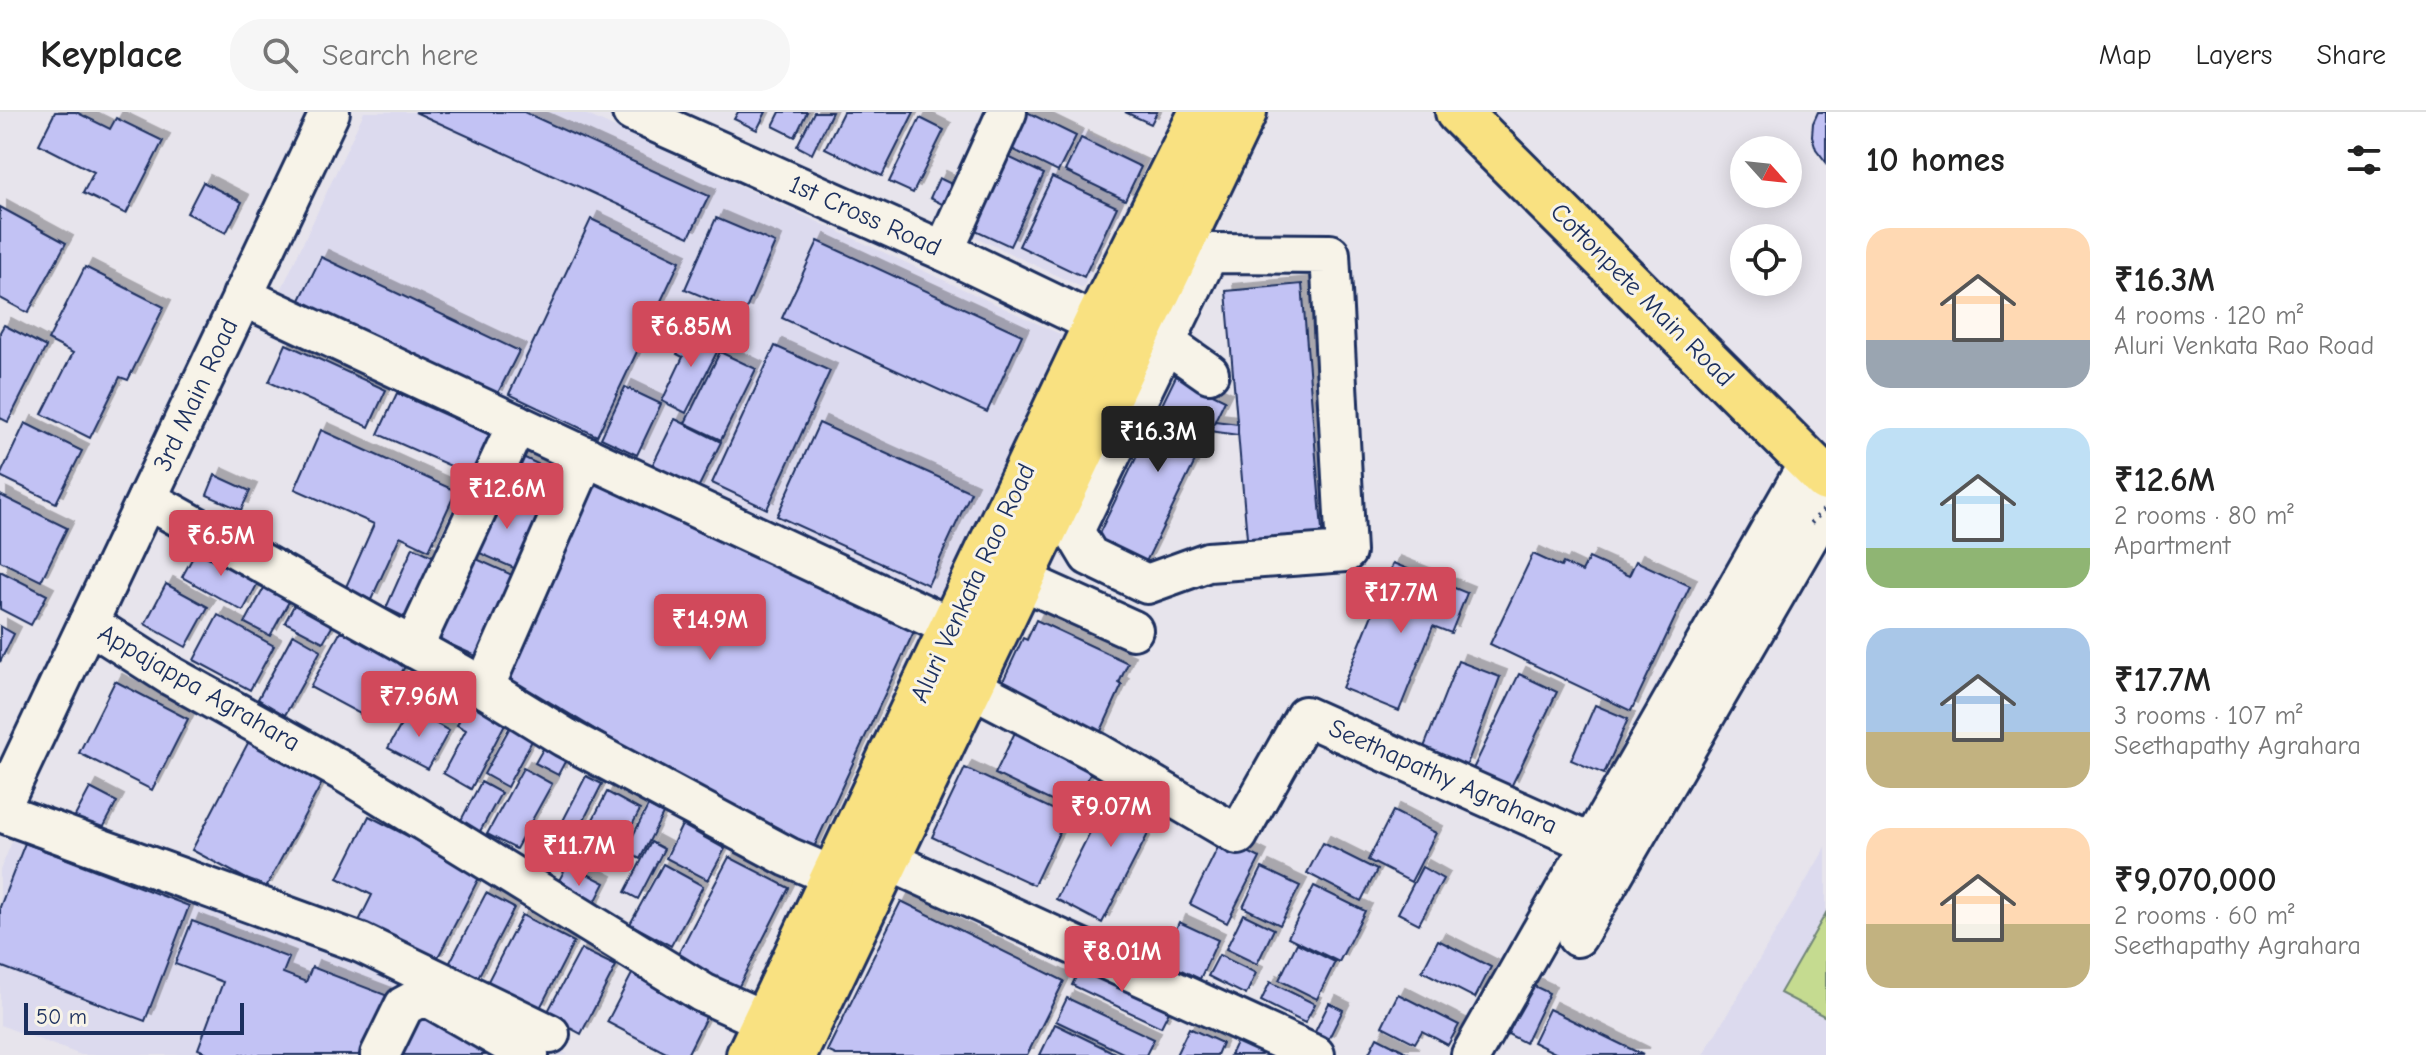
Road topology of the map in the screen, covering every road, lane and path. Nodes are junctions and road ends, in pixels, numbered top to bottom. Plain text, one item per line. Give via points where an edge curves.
1 (330, 112) edge
2 (632, 112) edge
3 (1007, 112) edge
4 (1202, 112) edge
5 (1244, 112) edge
6 (1458, 112) edge
7 (944, 251) junction
8 (242, 296) junction
9 (1096, 324) junction
10 (1152, 339) junction
11 (1209, 373) dead end
12 (517, 424) junction
13 (586, 456) junction
14 (1818, 470) edge
15 (147, 499) junction
16 (1821, 512) edge
17 (1022, 580) junction
18 (88, 623) junction
19 (952, 627) junction
20 (1133, 630) dead end
21 (991, 645) junction
22 (413, 648) junction
23 (971, 687) junction
24 (484, 688) junction
25 (0, 810) edge
26 (1590, 843) junction
27 (887, 860) junction
28 (835, 877) junction
29 (1577, 937) dead end
30 (757, 1038) edge
31 (539, 1045) edge
32 (380, 1055) edge
33 (794, 1055) edge
34 (1315, 1055) edge
35 (1471, 1055) edge

1 - 8 street, 3rd Main Road
2 - 7 street, 1st Cross Road
3 - 7 street
4 - 9 main road, Aluri Venkata Rao Road
5 - 10 main road, Aluri Venkata Rao Road
6 - 14 main road, Cottonpete Main Road
7 - 9 street, 1st Cross Road
8 - 12 street
8 - 15 street, 3rd Main Road
9 - 10 street, 1st Cross Road
9 - 19 main road, Aluri Venkata Rao Road
10 - 10 street via 1074,531 1089,556 1147,584 1208,562 1346,552 1330,254 1209,253
10 - 11 street, 1st Cross Road
10 - 17 main road, Aluri Venkata Rao Road
12 - 13 street
12 - 22 street
13 - 19 street
13 - 24 street
14 - 26 street
15 - 18 street, 3rd Main Road
15 - 22 street
16 - 29 street
17 - 20 street
17 - 21 main road, Aluri Venkata Rao Road
18 - 25 street, 3rd Main Road
18 - 30 street, Appajappa Agrahara via 171,676 344,772 703,993
19 - 21 street
19 - 28 main road, Aluri Venkata Rao Road
21 - 23 main road, Aluri Venkata Rao Road
22 - 24 street
23 - 26 street, Seethapathy Agrahara via 1238,835 1305,716
23 - 27 main road, Aluri Venkata Rao Road
24 - 28 street via 564,737
25 - 31 street via 361,943
26 - 35 street
27 - 33 main road, Aluri Venkata Rao Road
27 - 34 street
28 - 30 main road, Aluri Venkata Rao Road
31 - 32 street via 431,999 417,999 404,1006

